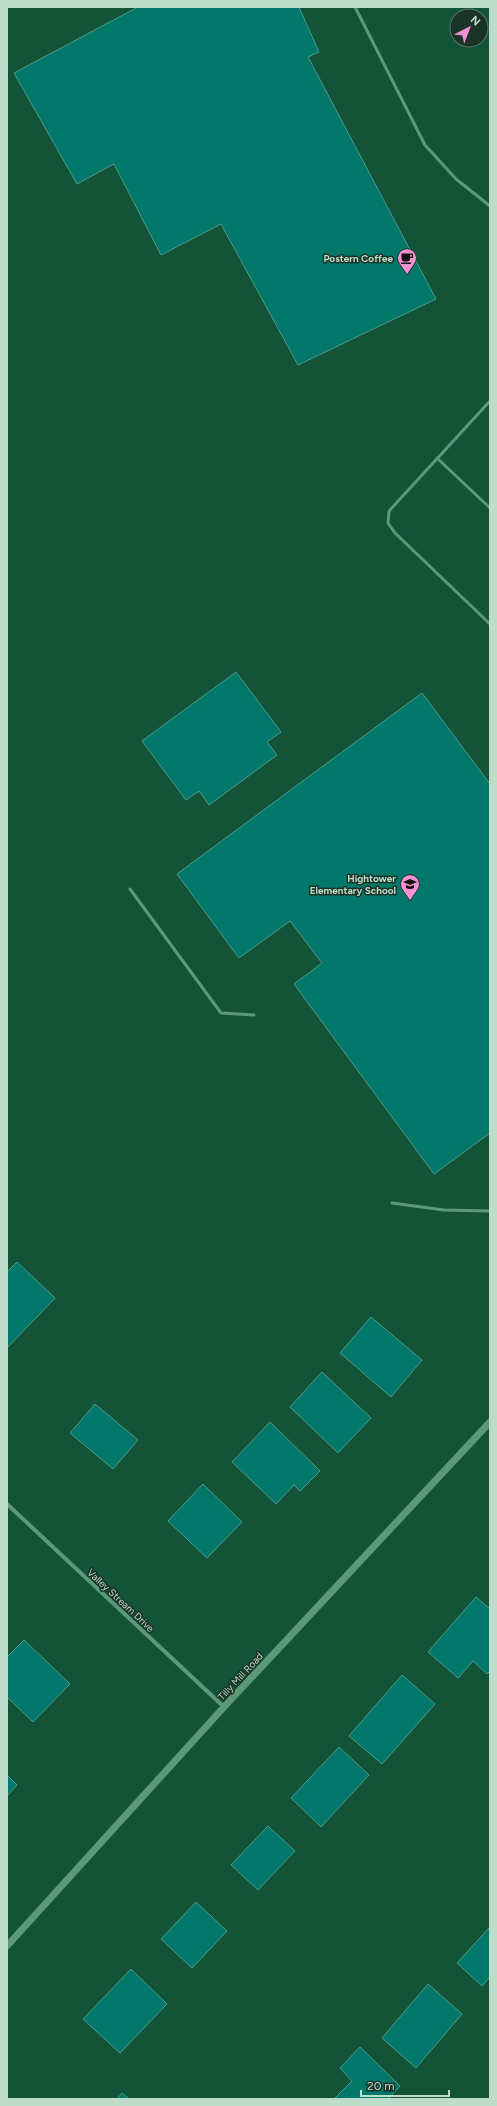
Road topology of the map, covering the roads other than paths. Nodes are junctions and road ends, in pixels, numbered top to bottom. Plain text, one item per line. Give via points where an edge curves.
1 (355, 7) edge
2 (490, 206) edge
3 (490, 401) edge
4 (486, 407) junction
5 (490, 411) edge
6 (437, 458) junction
7 (490, 508) edge
8 (490, 624) edge
9 (130, 889) dead end
10 (254, 1015) dead end
11 (392, 1203) dead end
12 (490, 1211) edge
13 (490, 1422) edge
14 (7, 1504) edge
15 (224, 1707) junction
16 (7, 1946) edge

1 - 2 lane via 425,145 456,179
3 - 4 lane
4 - 5 lane
4 - 6 lane
6 - 7 lane
6 - 8 lane via 389,511 388,523 395,534
9 - 10 lane via 221,1012
11 - 12 lane via 444,1210
13 - 15 street, Tilly Mill Road
14 - 15 street, Valley Stream Drive
15 - 16 street, Tilly Mill Road

